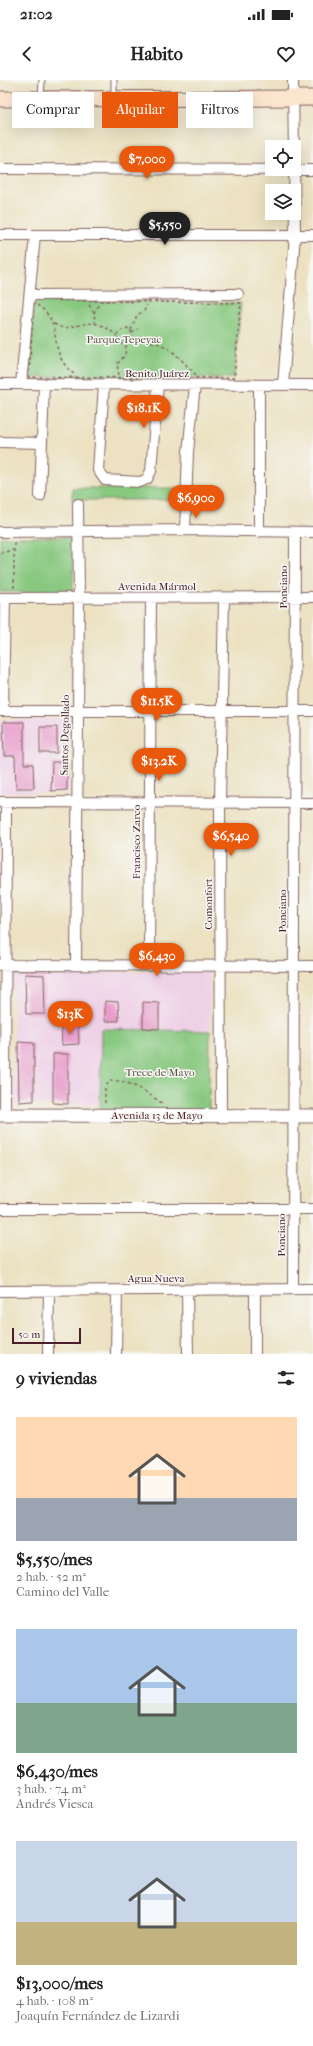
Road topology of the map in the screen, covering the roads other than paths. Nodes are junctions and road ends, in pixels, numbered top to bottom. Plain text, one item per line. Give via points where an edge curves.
1 (42, 80) edge
2 (114, 80) edge
3 (293, 80) edge
4 (41, 92) edge
5 (114, 92) edge
6 (178, 98) edge
7 (294, 98) junction
8 (313, 98) edge
9 (0, 99) edge
10 (12, 99) edge
11 (295, 140) edge
12 (0, 169) edge
13 (265, 170) edge
14 (301, 170) edge
15 (313, 170) edge
16 (295, 176) edge
17 (0, 235) edge
18 (34, 235) junction
19 (295, 235) junction
20 (313, 235) edge
21 (238, 294) dead end
22 (32, 298) junction
23 (197, 381) junction
24 (0, 384) edge
25 (21, 384) junction
26 (44, 384) junction
27 (104, 385) junction
28 (158, 385) junction
29 (259, 385) junction
30 (283, 385) junction
31 (313, 385) edge
32 (0, 442) edge
33 (42, 443) junction
34 (40, 496) dead end
35 (78, 504) dead end
36 (184, 530) junction
37 (79, 531) junction
38 (0, 532) edge
39 (259, 532) junction
40 (295, 532) junction
41 (313, 532) edge
42 (295, 596) junction
43 (79, 597) junction
44 (313, 597) edge
45 (6, 598) edge
46 (151, 598) junction
47 (224, 598) junction
48 (2, 711) edge
49 (78, 711) junction
50 (149, 711) junction
51 (221, 711) junction
52 (296, 711) junction
53 (313, 711) edge
54 (3, 802) edge
55 (220, 802) junction
56 (77, 803) junction
57 (148, 803) junction
58 (294, 803) junction
59 (313, 803) edge
60 (3, 965) edge
61 (76, 965) junction
62 (149, 966) junction
63 (220, 966) junction
64 (293, 966) junction
65 (313, 966) edge
66 (3, 1115) edge
67 (221, 1115) junction
68 (292, 1116) junction
69 (313, 1116) edge
70 (293, 1209) junction
71 (313, 1209) edge
72 (0, 1210) edge
73 (293, 1289) junction
74 (0, 1290) edge
75 (117, 1290) junction
76 (187, 1290) junction
77 (255, 1290) junction
78 (313, 1290) edge
79 (49, 1291) junction
80 (48, 1354) edge
81 (116, 1354) edge
82 (188, 1354) edge
83 (255, 1354) edge

1 - 4 lane
2 - 5 lane
3 - 7 street
6 - 7 main road
7 - 8 main road
7 - 11 street
9 - 10 main road
12 - 13 street
14 - 15 street
16 - 19 street
17 - 18 street
18 - 19 street
18 - 22 street
19 - 20 street
19 - 30 street
21 - 22 street
22 - 25 street
23 - 28 street, Benito Juárez
23 - 29 street, Benito Juárez
23 - 36 street via 188,452
24 - 25 street, Benito Juárez
25 - 26 street, Benito Juárez
26 - 27 street, Benito Juárez
26 - 33 street
27 - 28 street, Benito Juárez
27 - 28 street via 97,465 100,476 105,480 140,482 147,479 151,471
29 - 30 street, Benito Juárez
29 - 39 street
30 - 31 street, Benito Juárez
32 - 33 street
33 - 34 street
35 - 37 street, Santos Degollado
36 - 37 street
36 - 39 street
37 - 38 street
37 - 43 street, Santos Degollado
39 - 40 street
40 - 41 street
40 - 42 street, Ponciano
42 - 44 street, Avenida Mármol
42 - 47 street, Avenida Mármol
42 - 52 street, Ponciano
43 - 45 street, Avenida Mármol
43 - 46 street, Avenida Mármol
43 - 49 street, Santos Degollado
45 - 48 street
46 - 47 street, Avenida Mármol
46 - 50 street, Francisco Zarco
47 - 51 street, Comonfort
48 - 49 street
49 - 50 street
49 - 56 street, Santos Degollado
50 - 51 street
50 - 57 street, Francisco Zarco
51 - 52 street
51 - 55 street, Comonfort
52 - 53 street
52 - 58 street, Ponciano
54 - 56 street
54 - 60 street
55 - 57 street
55 - 58 street
55 - 63 street, Comonfort
56 - 57 street
56 - 61 street, Santos Degollado
57 - 62 street, Francisco Zarco
58 - 59 street
58 - 64 street, Ponciano
60 - 61 street
60 - 66 street
61 - 62 street
62 - 63 street
63 - 64 street
63 - 67 street, Comonfort
64 - 65 street
64 - 68 street, Ponciano
66 - 67 street, Avenida 13 de Mayo
67 - 68 street, Avenida 13 de Mayo
68 - 69 street, Avenida 13 de Mayo
68 - 70 street, Ponciano
70 - 71 street
70 - 72 street
70 - 73 street, Ponciano
73 - 77 street, Agua Nueva
73 - 78 street, Agua Nueva
74 - 79 street, Agua Nueva
75 - 76 street, Agua Nueva
75 - 79 street, Agua Nueva
75 - 81 street
76 - 77 street, Agua Nueva
76 - 82 street
77 - 83 street
79 - 80 street

